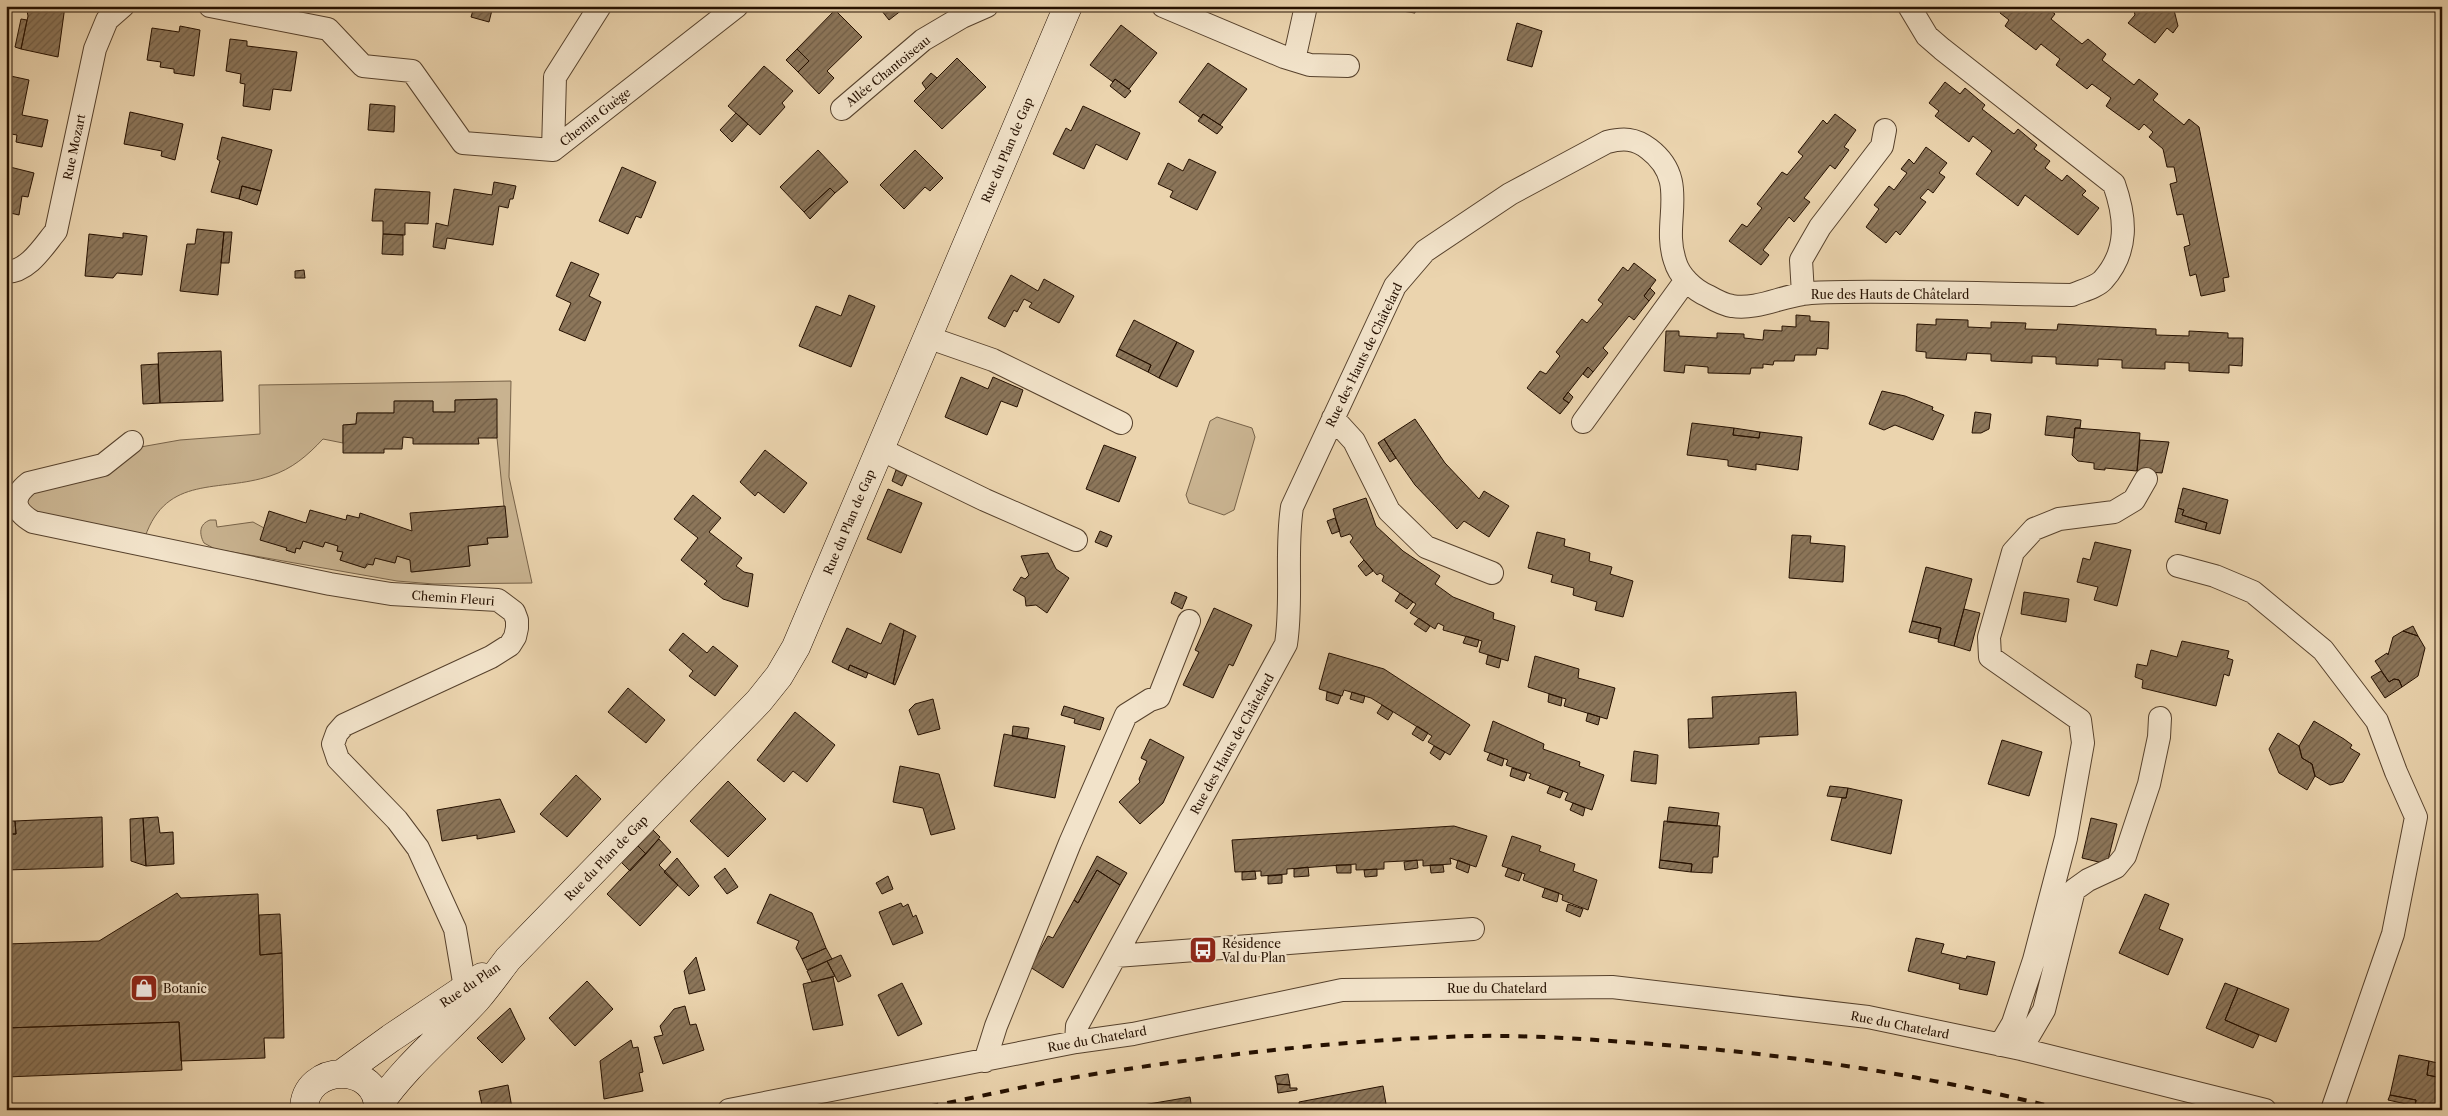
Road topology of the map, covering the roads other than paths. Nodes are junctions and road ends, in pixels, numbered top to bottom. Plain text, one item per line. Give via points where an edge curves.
1 (123, 6) edge
2 (210, 6) edge
3 (600, 6) edge
4 (737, 6) edge
5 (987, 6) edge
6 (1068, 6) edge
7 (1163, 6) edge
8 (1306, 6) edge
9 (1909, 6) edge
10 (1294, 60) junction
11 (1348, 66) dead end
12 (842, 109) dead end
13 (1885, 130) dead end
14 (554, 150) junction
15 (6, 272) edge
16 (1686, 280) junction
17 (1803, 294) junction
18 (927, 337) junction
19 (1333, 418) junction
20 (1583, 422) dead end
21 (1121, 423) dead end
22 (132, 442) dead end
23 (880, 450) junction
24 (2146, 479) dead end
25 (1076, 540) dead end
26 (2178, 566) dead end
27 (1492, 573) dead end
28 (1190, 621) dead end
29 (2160, 718) dead end
30 (1473, 928) dead end
31 (1116, 956) junction
32 (508, 959) junction
33 (466, 988) junction
34 (1076, 1042) junction
35 (2010, 1047) junction
36 (985, 1061) junction
37 (344, 1072) junction
38 (378, 1108) edge
39 (304, 1110) edge
40 (730, 1110) edge
41 (2264, 1110) edge
42 (2332, 1110) edge

1 - 15 street, Rue Mozart via 107,20 95,50 56,231 38,254 16,272
2 - 14 street via 328,29 363,66 412,71 463,143
3 - 14 street, Chemin Guège via 555,77
4 - 14 street, Chemin Guège
5 - 12 street, Allée Chantoiseau via 923,40
6 - 18 main road, Rue du Plan de Gap
7 - 10 street
8 - 10 street
9 - 17 street, Rue des Hauts de Châtelard via 1927,36 2114,184 2125,228 2120,254 2102,281 2072,296
10 - 11 street via 1310,65
13 - 17 street via 1882,146 1820,227 1801,260
16 - 17 street, Rue des Hauts de Châtelard via 1706,295 1732,306 1755,305
16 - 19 street, Rue des Hauts de Châtelard via 1675,262 1672,245 1674,195 1671,177 1664,164 1642,143 1624,138 1607,142 1510,194 1425,251 1395,286
16 - 20 street
18 - 21 street via 993,360
18 - 23 main road, Rue du Plan de Gap
19 - 27 street via 1354,441 1389,511 1426,547
19 - 31 street, Rue des Hauts de Châtelard via 1292,507 1288,530 1289,626 1286,644
22 - 33 street, Chemin Fleuri via 102,465 29,482 17,495 16,506 33,522 330,584 391,594 498,600 514,612 517,620 515,637 510,645 491,657 344,725 333,744 338,759 397,820 418,848 455,929
23 - 25 street
23 - 32 main road, Rue du Plan de Gap via 796,647 779,676 759,701
24 - 35 street via 2134,500 2114,512 2059,518 2034,529 2013,552 1989,637 1990,657 2080,720 2083,743 2066,838 2034,960 2013,1023
26 - 42 street via 2215,576 2254,592 2323,650 2376,721 2416,817 2393,934
28 - 36 street via 1159,697 1126,715 1070,843
29 - 35 street via 2149,784 2125,856 2116,867 2074,890 2044,1010
30 - 31 street
31 - 34 street, Rue des Hauts de Châtelard via 1077,1026
32 - 33 main road, Rue du Plan
32 - 38 main road, Rue du Plan via 478,997 408,1066
33 - 37 main road, Rue du Plan
34 - 35 street, Rue du Chatelard via 1133,1034 1342,990 1612,987 1868,1017
34 - 36 street, Rue du Chatelard
35 - 41 street, Rue du Chatelard
36 - 40 street, Rue du Chatelard
37 - 38 main road via 354,1074 367,1083 376,1096
37 - 39 main road, Rue du Plan via 318,1080 309,1090

